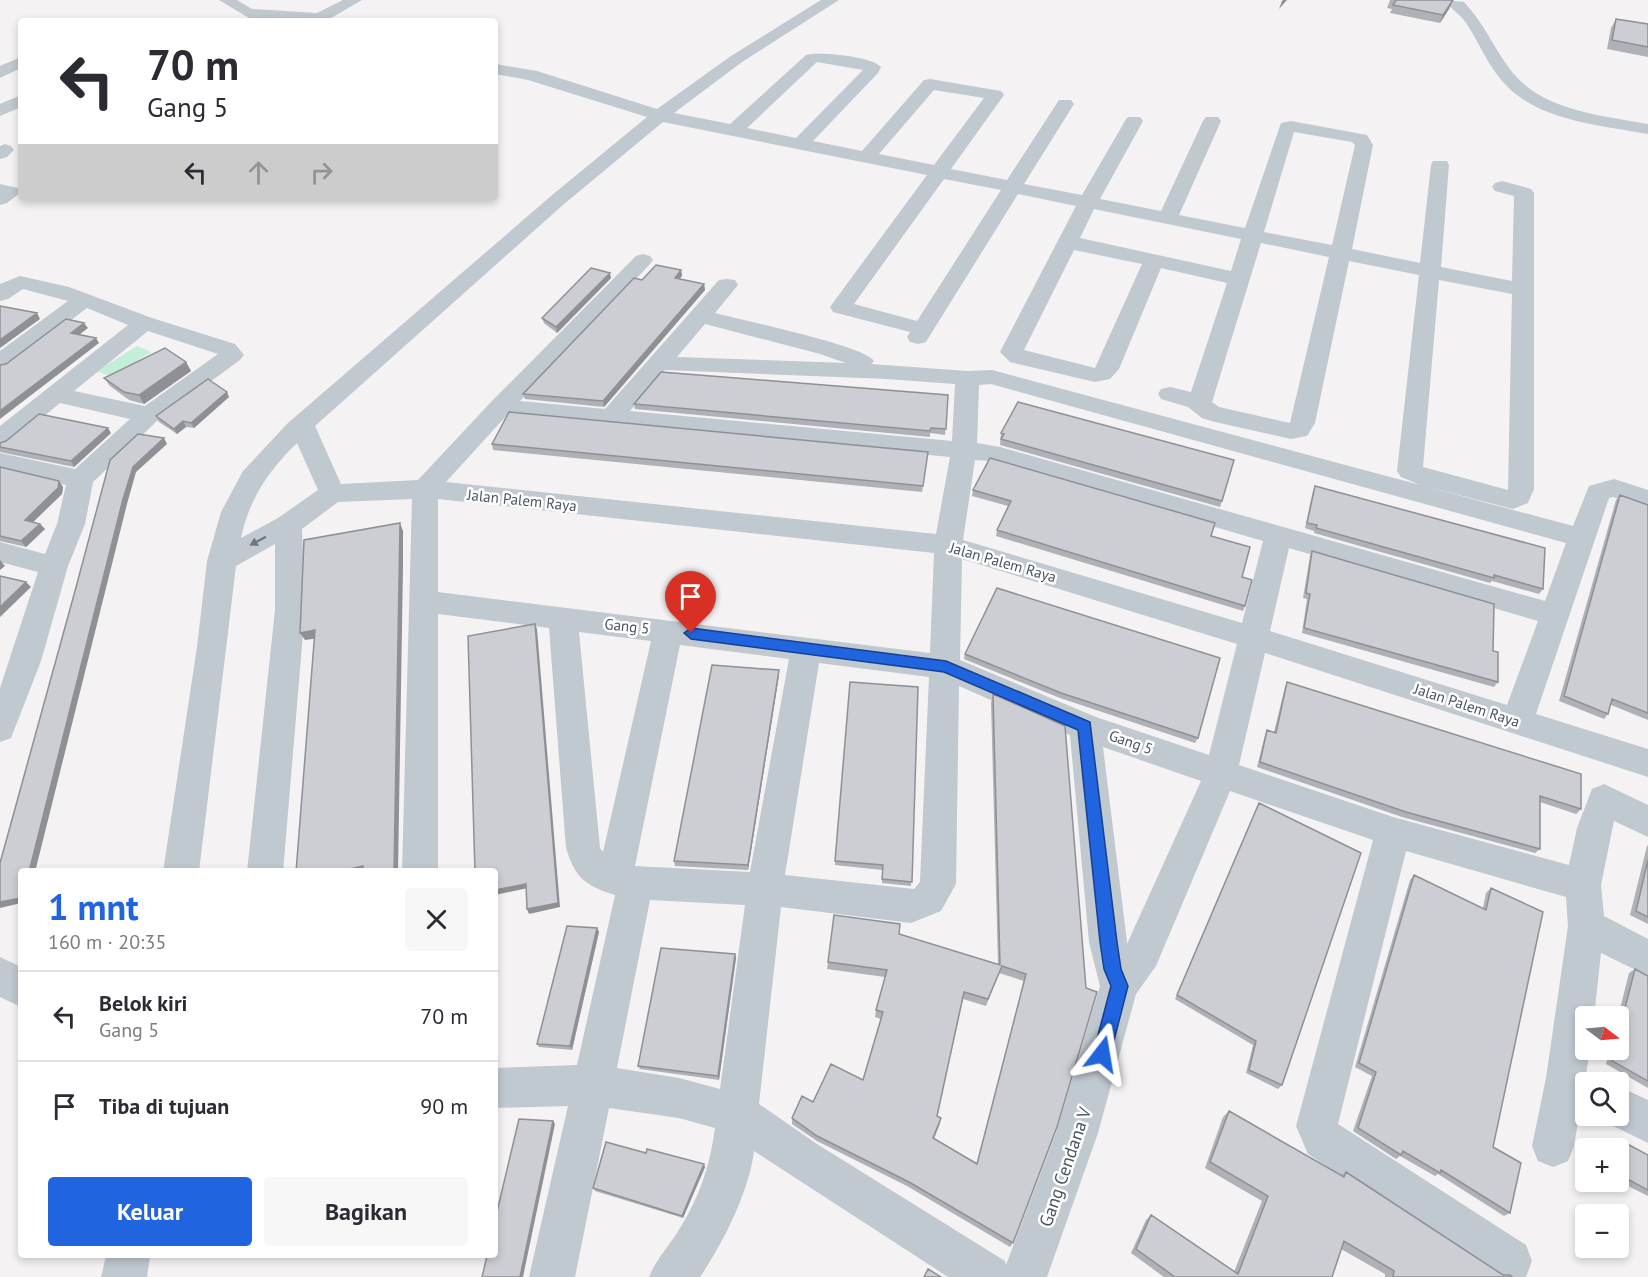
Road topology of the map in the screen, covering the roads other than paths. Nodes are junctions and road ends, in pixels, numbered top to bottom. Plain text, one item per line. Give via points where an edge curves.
1 (226, 0) edge
2 (279, 0) edge
3 (355, 0) edge
4 (831, 0) edge
5 (1451, 0) edge
6 (249, 14) junction
7 (307, 18) edge
8 (324, 18) edge
9 (18, 64) edge
10 (498, 70) edge
11 (0, 73) edge
12 (18, 102) edge
13 (1065, 104) dead end
14 (0, 111) edge
15 (661, 116) junction
16 (1134, 121) dead end
17 (1212, 121) dead end
18 (1648, 129) edge
19 (733, 130) junction
20 (800, 144) junction
21 (867, 157) junction
22 (1440, 165) dead end
23 (939, 172) junction
24 (1014, 187) junction
25 (1502, 187) dead end
26 (1088, 202) junction
27 (1168, 218) junction
28 (1253, 235) junction
29 (1068, 242) junction
30 (1340, 253) junction
31 (643, 260) dead end
32 (1154, 260) junction
33 (1429, 271) junction
34 (1239, 279) junction
35 (728, 285) dead end
36 (1523, 290) junction
37 (0, 294) edge
38 (84, 300) junction
39 (700, 316) junction
40 (144, 323) junction
41 (0, 362) edge
42 (659, 363) junction
43 (887, 372) junction
44 (967, 378) junction
45 (57, 394) junction
46 (1170, 394) dead end
47 (1199, 402) junction
48 (500, 407) junction
49 (149, 416) junction
50 (611, 418) junction
51 (302, 425) junction
52 (0, 439) edge
53 (964, 450) junction
54 (0, 461) edge
55 (80, 479) junction
56 (425, 489) junction
57 (332, 493) junction
58 (1648, 499) edge
59 (288, 525) junction
60 (1278, 536) junction
61 (1582, 538) junction
62 (948, 545) junction
63 (0, 552) edge
64 (221, 561) junction
65 (54, 566) junction
66 (424, 601) junction
67 (1556, 615) junction
68 (563, 620) junction
69 (668, 630) junction
70 (1254, 638) junction
71 (806, 648) junction
72 (13, 658) edge
73 (946, 667) junction
74 (1518, 720) junction
75 (1085, 727) junction
76 (0, 729) edge
77 (1606, 750) junction
78 (1648, 763) edge
79 (1221, 773) junction
80 (1604, 799) junction
81 (1648, 822) edge
82 (1393, 832) junction
83 (181, 868) edge
84 (265, 868) edge
85 (420, 868) edge
86 (625, 881) junction
87 (1583, 885) junction
88 (765, 889) junction
89 (1586, 926) junction
90 (1648, 958) edge
91 (0, 975) edge
92 (18, 986) edge
93 (1119, 986) junction
94 (1577, 1072) edge
95 (592, 1085) junction
96 (1575, 1086) edge
97 (498, 1088) edge
98 (1629, 1112) edge
99 (737, 1114) junction
100 (1648, 1122) edge
101 (1552, 1146) dead end
102 (128, 1258) edge
103 (1510, 1261) dead end
104 (124, 1277) edge
105 (552, 1277) edge
106 (672, 1277) edge
107 (989, 1277) edge
108 (1024, 1277) edge

1 - 6 street
2 - 6 street
3 - 8 street
4 - 15 street via 769,35
5 - 18 street via 1465,9 1505,74 1536,100 1591,118
6 - 7 street
9 - 11 street
10 - 15 street via 531,75
12 - 14 street
13 - 24 street
15 - 19 street
15 - 51 street via 563,195
16 - 26 street
17 - 27 street
19 - 20 street
19 - 20 street via 812,58 873,67
20 - 21 street
21 - 23 street
21 - 23 street via 930,84 995,95
22 - 33 street
23 - 24 street
23 - 24 street via 841,307 921,333
24 - 26 street
25 - 36 street via 1524,193
26 - 27 street
26 - 29 street
27 - 28 street
28 - 30 street
28 - 30 street via 1287,127 1356,137 1364,145
28 - 34 street
29 - 32 street
29 - 32 street via 1011,349 1018,357 1095,375 1105,372
30 - 33 street
30 - 47 street via 1303,423 1298,430 1211,413
31 - 48 street
32 - 34 street
33 - 36 street
33 - 36 street via 1410,471 1513,500 1519,497 1521,489
34 - 47 street
35 - 39 street
37 - 38 street via 23,282
38 - 40 street
38 - 41 street
39 - 42 street
39 - 43 street via 828,349
40 - 45 street
40 - 49 street via 227,349 232,355
42 - 43 street
42 - 50 street
43 - 44 street
44 - 53 street
44 - 61 street via 992,377
45 - 49 street
45 - 52 street
46 - 47 street
48 - 50 street
48 - 56 street
49 - 55 street
50 - 53 street
51 - 57 street
51 - 64 street via 243,491
53 - 60 street via 1042,466
53 - 62 street
54 - 55 street
55 - 65 street via 71,524
56 - 57 street, Jalan Palem Raya
56 - 62 street, Jalan Palem Raya
56 - 66 street
57 - 59 street
58 - 61 street via 1614,488 1601,489
59 -> 64 street
59 - 84 street via 290,610
60 - 67 street
60 - 70 street, Gang Cendana V
61 - 67 street
62 - 70 street, Jalan Palem Raya
62 - 73 street
63 - 65 street
64 - 83 street
65 - 72 street
66 - 68 street, Gang 5
66 - 85 street
67 - 74 street
68 - 69 street, Gang 5
68 - 86 street via 583,849 594,869
69 - 71 street, Gang 5
69 - 86 street
70 - 74 street, Jalan Palem Raya
70 - 79 street, Gang Cendana V
71 - 73 street, Gang 5
71 - 88 street
72 - 76 street
73 - 75 street, Gang 5
73 - 88 street via 938,884 933,895 925,903 911,906
74 - 77 street, Jalan Palem Raya
75 - 79 street, Gang 5
75 - 93 street, Gang Cendana V via 1108,942
77 - 78 street, Jalan Palem Raya
77 - 80 street
79 - 82 street, Gang 5
79 - 93 street, Gang Cendana V via 1143,953
80 - 81 street
80 - 87 street
82 - 87 street, Gang 5
82 - 103 street via 1317,1126 1323,1139 1335,1148
86 - 88 street
86 - 95 street
87 - 89 street
88 - 99 street
89 - 90 street
89 - 94 street
91 - 92 street
93 - 108 street, Gang Cendana V via 1102,1054 1054,1205
95 - 97 street
95 - 99 street via 679,1098
95 - 105 street
96 - 101 street
98 - 100 street
99 - 106 street via 731,1164 721,1195 689,1257
99 - 107 street
102 - 104 street

